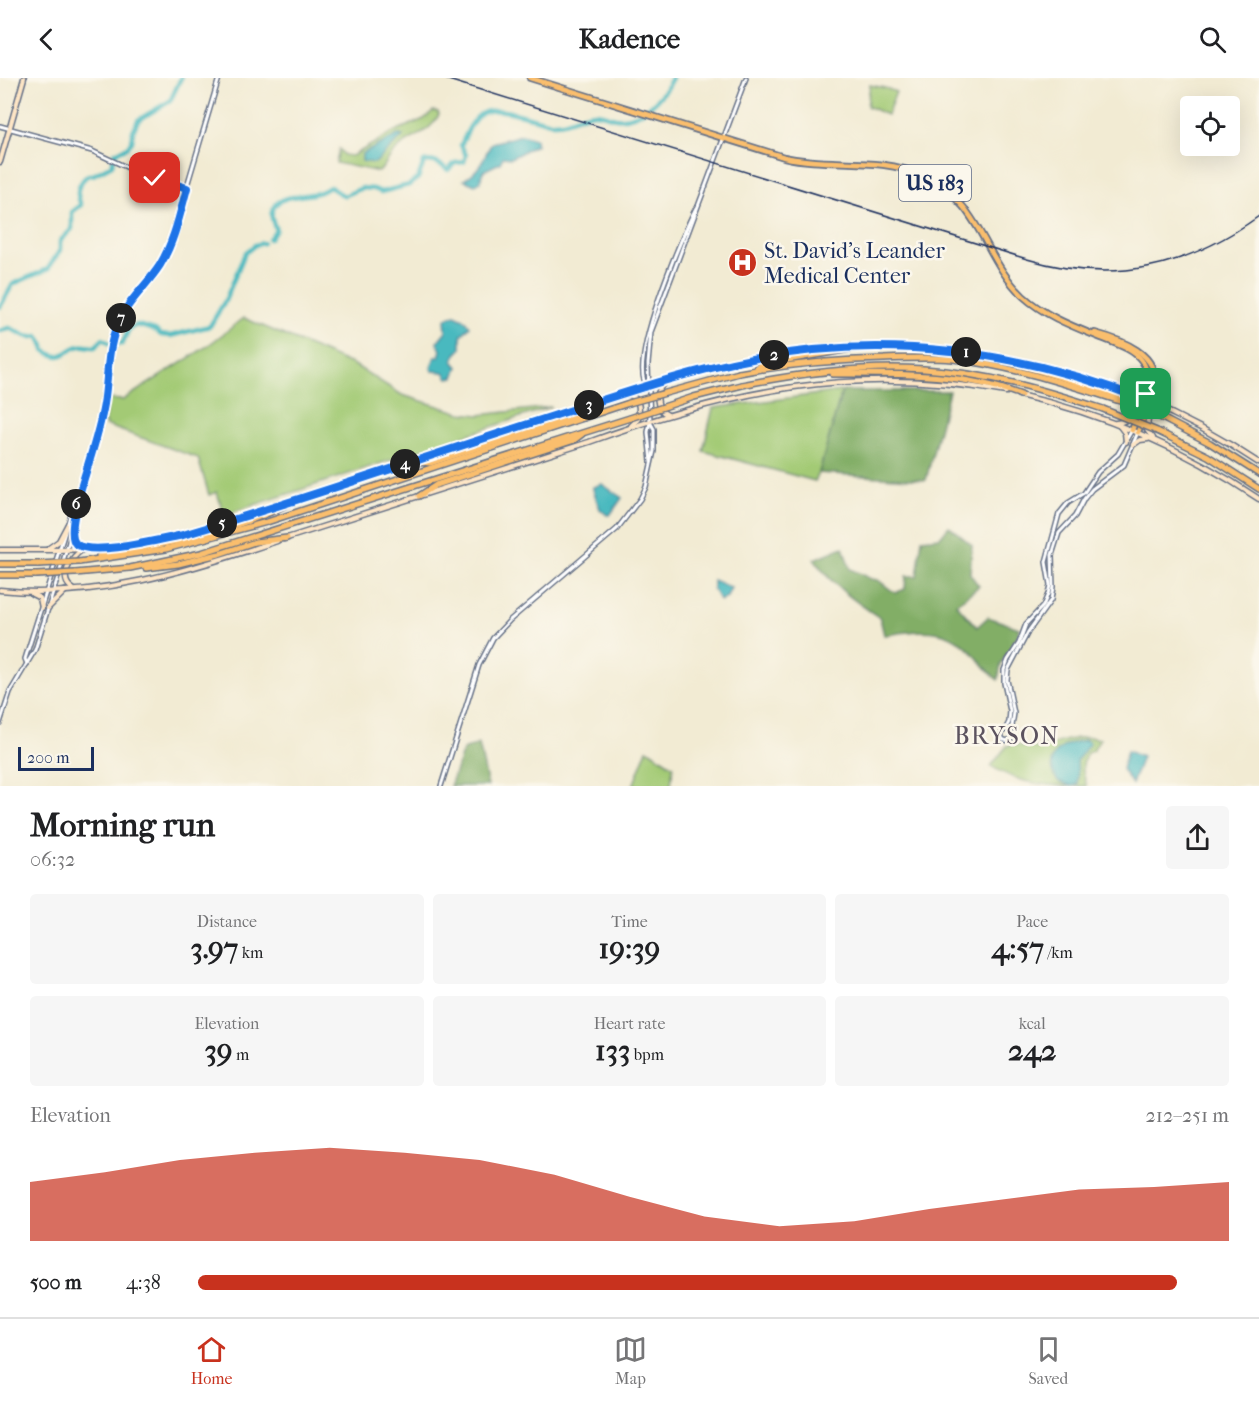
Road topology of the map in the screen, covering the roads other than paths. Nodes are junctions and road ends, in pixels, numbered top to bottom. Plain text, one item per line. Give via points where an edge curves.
1 (24, 78) edge
2 (219, 78) edge
3 (530, 78) edge
4 (746, 78) edge
5 (0, 126) edge
6 (10, 127) junction
7 (723, 139) junction
8 (0, 162) edge
9 (187, 188) junction
10 (1086, 331) junction
11 (861, 346) junction
12 (992, 356) junction
13 (1142, 361) junction
14 (1151, 366) junction
15 (747, 372) junction
16 (801, 375) junction
17 (1148, 376) junction
18 (665, 381) junction
19 (648, 387) junction
20 (1154, 390) junction
21 (624, 393) junction
22 (1126, 393) junction
23 (1107, 394) junction
24 (1021, 395) junction
25 (1147, 401) junction
26 (1164, 409) junction
27 (669, 416) junction
28 (584, 418) junction
29 (650, 422) junction
30 (1112, 423) junction
31 (1118, 425) junction
32 (628, 428) junction
33 (1132, 430) junction
34 (587, 431) junction
35 (1138, 432) junction
36 (1153, 439) junction
37 (1126, 442) junction
38 (1133, 445) junction
39 (413, 461) junction
40 (1259, 463) edge
41 (1259, 474) edge
42 (1259, 489) edge
43 (419, 496) junction
44 (302, 497) junction
45 (1259, 499) edge
46 (76, 504) junction
47 (68, 524) junction
48 (72, 533) junction
49 (287, 538) junction
50 (60, 549) junction
51 (67, 549) junction
52 (83, 549) junction
53 (0, 550) edge
54 (45, 550) junction
55 (81, 562) junction
56 (0, 564) edge
57 (130, 568) junction
58 (0, 575) edge
59 (0, 590) edge
60 (76, 590) junction
61 (66, 591) junction
62 (29, 592) junction
63 (46, 592) junction
64 (53, 592) junction
65 (42, 608) junction
66 (48, 608) junction
67 (26, 665) junction
68 (0, 723) edge
69 (1005, 730) junction
70 (1011, 733) junction
71 (441, 786) edge

1 - 6 main road
2 - 9 street
3 - 7 main road, US 183
4 - 7 street
5 - 6 street
6 - 8 main road
6 - 9 street via 92,151
7 - 10 main road, US 183 via 798,160 878,164 929,179 968,213 1023,296 1046,314
7 - 19 street via 651,332
9 - 46 street via 168,250 125,309 116,328 101,420
10 - 13 main road, US 183 via 1128,350
10 - 14 main road, US 183 via 1134,347
11 - 12 main road via 943,349
11 - 15 highway via 764,364
11 - 18 main road via 761,357
12 - 22 main road via 1053,369
12 - 23 highway
13 - 14 main road
13 - 17 main road
14 - 20 main road
15 - 23 highway via 843,359 924,357 1024,373
15 - 28 highway, bridge
16 - 24 highway via 891,374 958,379
16 - 34 highway, bridge via 741,385
16 - 42 highway, bridge via 923,369 1053,392 1156,431 1208,456
17 - 22 main road via 1142,390
17 - 25 main road
18 - 19 main road
18 - 27 main road via 658,392 659,407
19 - 21 main road
19 - 29 street
20 - 25 main road
20 - 26 main road via 1155,399
21 - 32 main road via 638,401 638,419
21 - 39 main road
22 - 25 main road
22 - 30 main road via 1133,403 1130,417
23 - 41 highway, bridge via 1124,398 1210,443
24 - 27 main road via 941,383 848,381 758,392
24 - 30 main road
25 - 26 main road
25 - 33 main road
25 - 35 main road
26 - 36 main road via 1152,413 1146,425
26 - 40 main road
27 - 29 main road
28 - 39 highway via 575,417 430,463
28 - 55 highway via 267,522 166,549
29 - 32 main road
29 - 71 street via 651,464 640,500 625,520 494,638 479,665
30 - 31 main road
31 - 33 main road
31 - 37 main road
32 - 43 main road
33 - 35 main road
33 - 37 street
34 - 43 highway via 574,440 436,485
34 - 57 highway via 211,550
35 - 36 main road
35 - 38 street
36 - 38 main road
36 - 45 main road
37 - 69 street via 1087,490 1068,502 1059,514 1046,562 1048,594 1043,606 1026,624 1004,670 1010,711
38 - 70 street via 1124,465 1096,484 1059,533 1052,555 1051,600 1008,670 1014,711
39 - 44 main road
43 - 49 main road
44 - 52 main road via 183,535
44 - 55 highway via 265,515 177,543
46 - 47 street
46 - 48 street
47 - 50 street
47 - 54 main road via 59,541
48 - 51 street
48 - 52 main road via 73,540
49 - 57 highway via 255,542 178,564
49 - 60 main road via 223,560
50 - 51 main road
50 - 54 main road
50 - 63 street
51 - 52 main road
51 - 64 street
52 - 60 main road via 72,557 66,578 68,586
53 - 54 main road
55 - 56 highway, bridge
57 - 58 highway, bridge
59 - 62 main road
60 - 61 main road
61 - 64 main road
61 - 66 main road
62 - 63 main road
62 - 65 main road via 40,598
63 - 64 main road
63 - 65 street
64 - 66 street
65 - 67 street
66 - 67 street
67 - 68 street via 10,692
69 - 70 street
69 - 70 street via 1001,734 1005,741 1011,739

